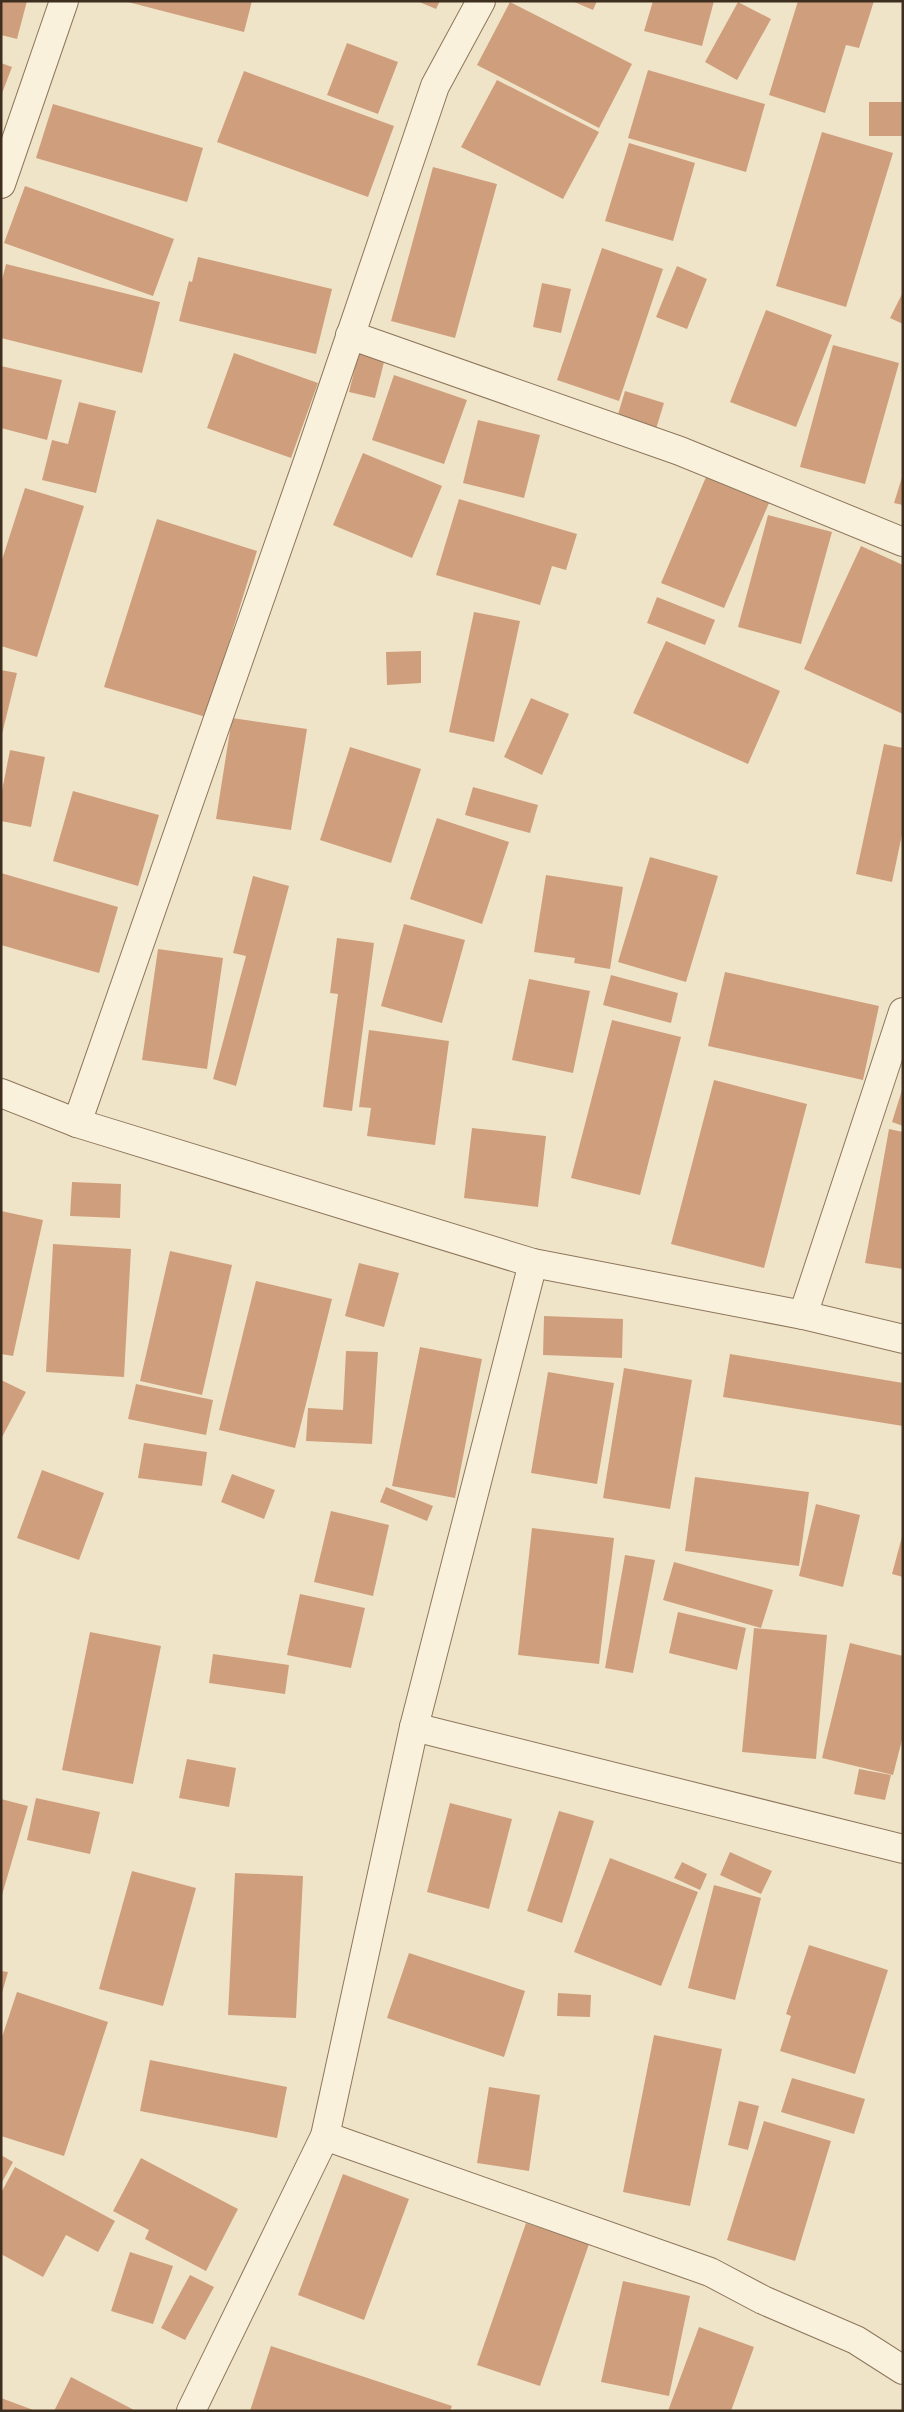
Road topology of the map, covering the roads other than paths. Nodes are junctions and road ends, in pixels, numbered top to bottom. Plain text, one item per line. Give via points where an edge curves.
1 (64, 1) edge
2 (481, 1) edge
3 (1, 184) edge
4 (350, 334) junction
5 (903, 542) edge
6 (903, 1012) edge
7 (1, 1093) edge
8 (78, 1123) junction
9 (533, 1262) junction
10 (803, 1315) junction
11 (903, 1339) edge
12 (414, 1728) junction
13 (903, 1849) edge
14 (325, 2136) junction
15 (903, 2370) edge
16 (191, 2411) edge

1 - 3 street
2 - 4 street via 434,86
4 - 5 street via 680,451
4 - 8 street
6 - 10 street
7 - 8 street
8 - 9 street
9 - 10 street
9 - 12 street
10 - 11 street
12 - 13 street
12 - 14 street
14 - 15 street via 710,2272 763,2300 856,2340
14 - 16 street

